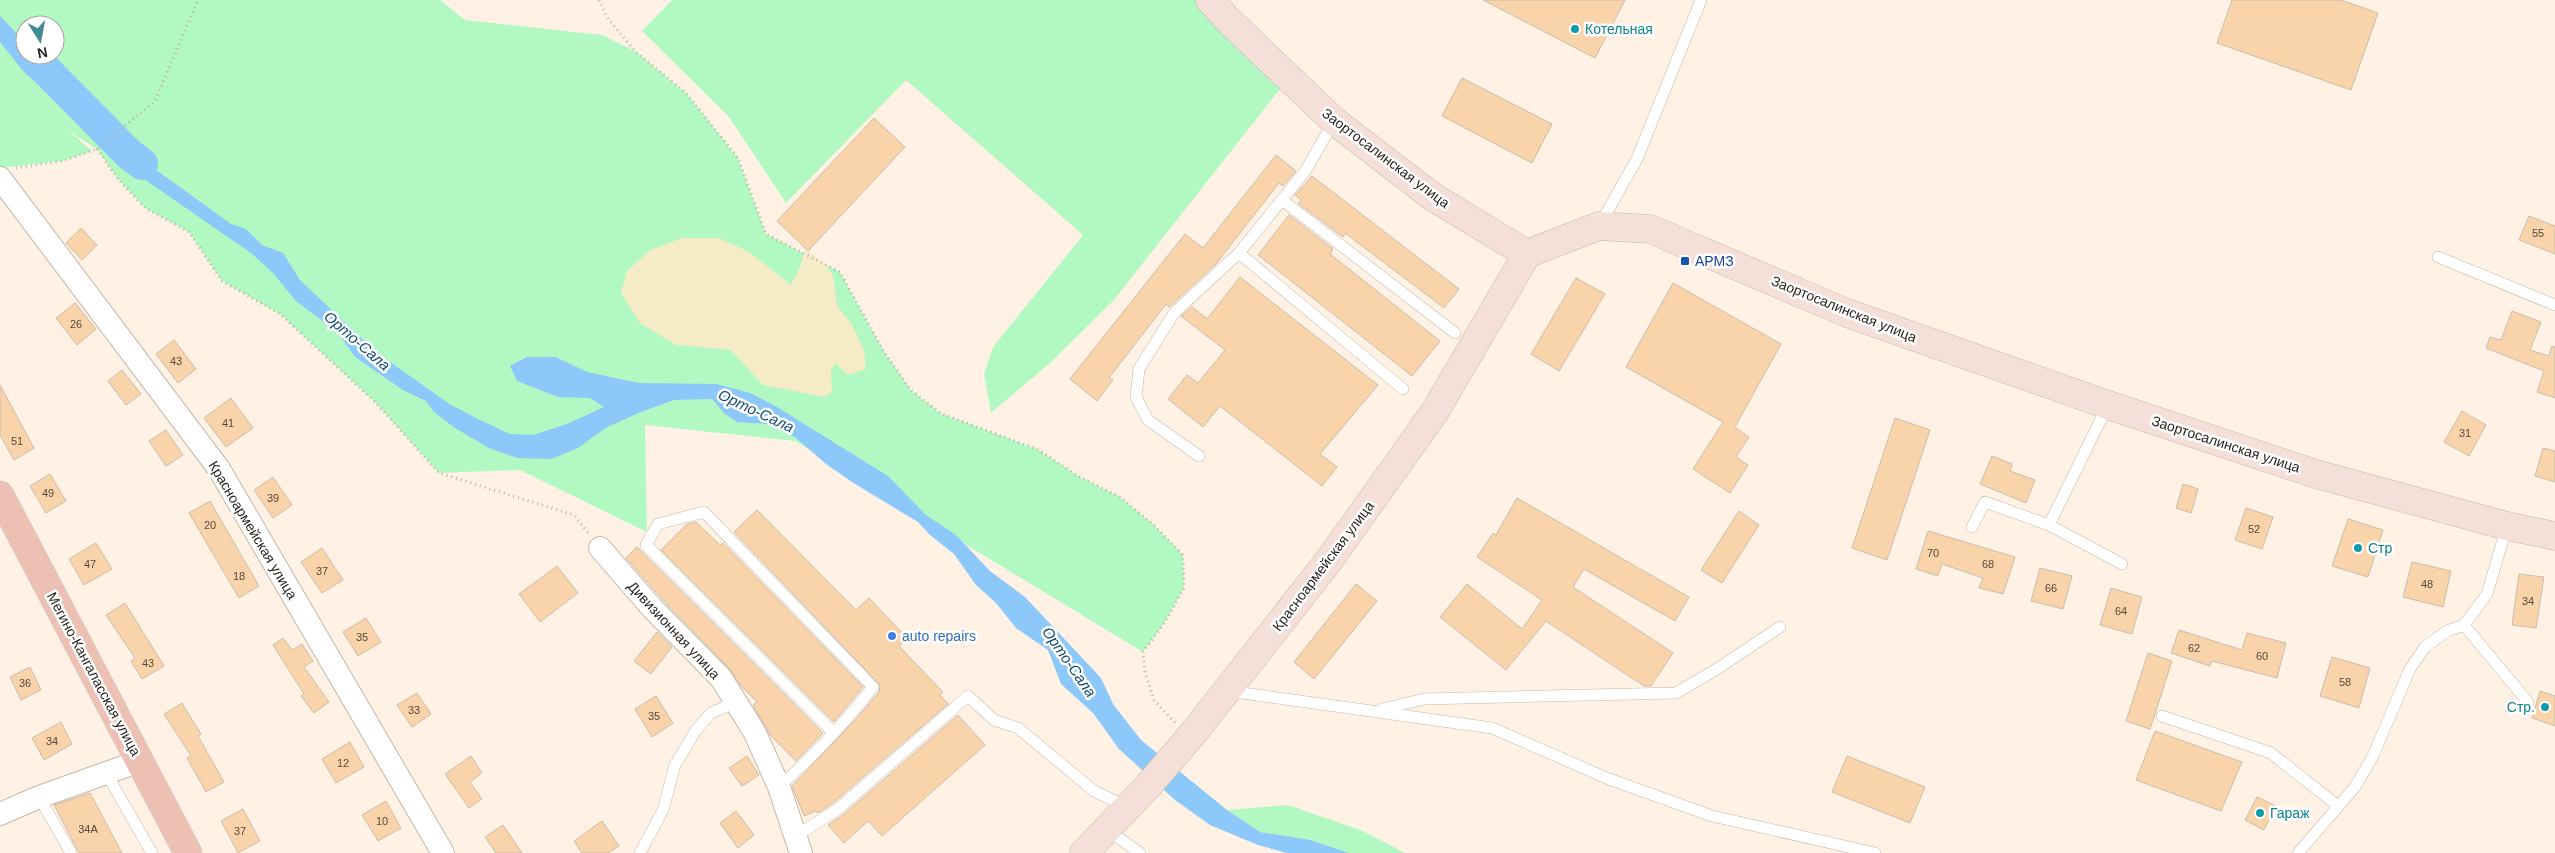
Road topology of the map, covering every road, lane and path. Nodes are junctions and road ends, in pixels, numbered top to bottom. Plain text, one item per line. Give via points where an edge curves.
1 (198, 0) edge
2 (599, 0) edge
3 (1210, 0) edge
4 (1701, 0) edge
5 (1334, 121) junction
6 (97, 149) junction
7 (4, 173) edge
8 (1282, 200) junction
9 (1599, 226) junction
10 (1239, 253) junction
11 (1528, 254) junction
12 (2438, 257) dead end
13 (2555, 304) edge
14 (1455, 334) dead end
15 (1403, 389) dead end
16 (2108, 405) junction
17 (1199, 456) dead end
18 (0, 495) edge
19 (2049, 525) junction
20 (2507, 526) junction
21 (1972, 527) dead end
22 (2555, 536) edge
23 (600, 548) joint
24 (2122, 564) dead end
25 (2464, 625) junction
26 (1780, 627) dead end
27 (1227, 691) junction
28 (736, 702) junction
29 (2528, 702) dead end
30 (1375, 711) junction
31 (2162, 716) dead end
32 (834, 733) junction
33 (1189, 737) junction
34 (140, 761) junction
35 (106, 773) junction
36 (779, 788) junction
37 (39, 797) junction
38 (2338, 806) junction
39 (1127, 808) junction
40 (0, 814) edge
41 (1106, 829) junction
42 (798, 845) edge
43 (70, 853) edge
44 (152, 853) edge
45 (188, 853) edge
46 (444, 853) edge
47 (640, 853) edge
48 (1084, 853) edge
49 (1140, 853) edge
50 (1875, 853) edge
51 (2298, 853) edge

1 - 6 path via 155,101
2 - 33 path via 608,19 635,51 686,93 738,158 766,234 840,272 883,350 910,389 940,413 1037,450 1120,497 1154,525 1183,556 1184,588 1143,652 1144,672 1154,700
3 - 5 street, Заортосалинская улица
4 - 9 lane via 1637,159
5 - 8 lane via 1306,170
5 - 11 street, Заортосалинская улица via 1433,197
6 - 7 path via 64,161
6 - 23 path via 118,179 145,208 189,232 222,281 280,314 375,402 439,473 574,515
7 - 46 street, Красноармейская улица via 219,469
8 - 10 lane
8 - 14 lane
9 - 11 street, Заортосалинская улица
9 - 16 street, Заортосалинская улица via 1650,229 1847,313
10 - 15 lane
10 - 17 lane via 1174,313 1139,369 1136,397 1148,420
11 - 27 street, Красноармейская улица via 1434,413 1327,563
12 - 13 lane
16 - 19 lane
16 - 20 street, Заортосалинская улица via 2316,474
18 - 34 main road, Мегино-Кангаласская улица
19 - 21 lane via 1985,502
19 - 24 lane
20 - 22 street, Заортосалинская улица
20 - 25 lane via 2487,594
23 - 28 street, Дивизионная улица via 652,608 721,678
25 - 29 lane
25 - 38 lane via 2447,631 2425,647 2410,668 2373,756 2355,787
26 - 30 lane via 1676,693 1424,699
27 - 30 lane
27 - 33 street, Красноармейская улица
28 - 36 street, Дивизионная улица via 755,733
28 - 47 lane via 711,713 696,730 674,765 663,810
30 - 50 lane via 1492,728 1609,779 1712,816
31 - 38 lane via 2271,753
32 - 32 lane via 646,545 658,524 704,512 873,686
32 - 36 lane
33 - 39 street, Красноармейская улица
34 - 35 street
34 - 45 main road, Мегино-Кангаласская улица
35 - 37 street
35 - 44 lane
36 - 42 street, Дивизионная улица
37 - 40 street
37 - 43 lane
38 - 51 lane
39 - 41 street, Красноармейская улица
39 - 42 lane via 1094,791 1018,728 994,720 968,696
41 - 48 street, Красноармейская улица
41 - 49 lane

